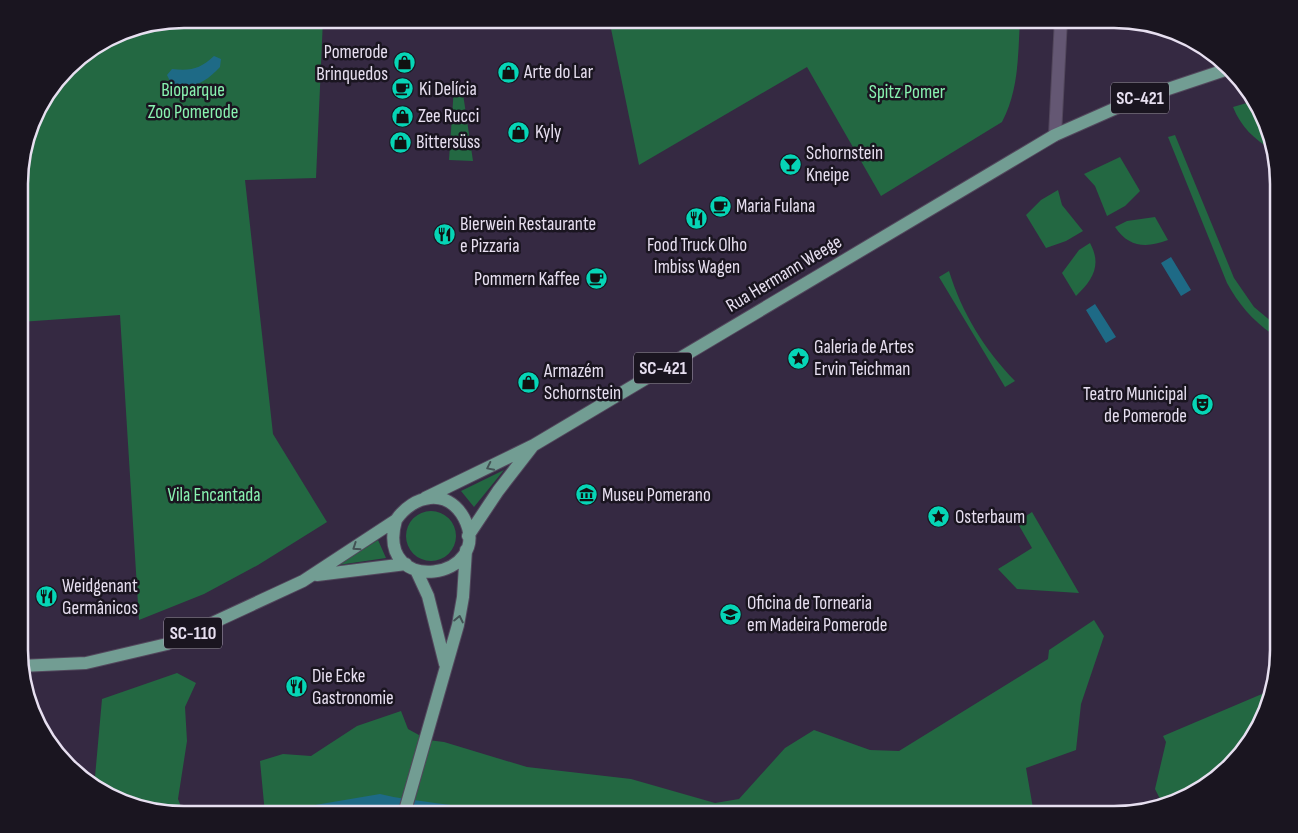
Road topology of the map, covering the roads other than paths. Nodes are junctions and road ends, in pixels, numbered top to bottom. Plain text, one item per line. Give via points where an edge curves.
1 (1061, 28) edge
2 (1222, 71) edge
3 (1055, 135) junction
4 (534, 445) junction
5 (425, 498) junction
6 (396, 520) junction
7 (467, 543) junction
8 (411, 567) junction
9 (314, 575) junction
10 (29, 666) edge
11 (446, 666) junction
12 (406, 806) edge

1 - 3 street
2 - 3 main road, SC-421 via 1132,101
3 - 4 main road, Rua Hermann Weege / SC-421
4 -> 5 main road, Rua Hermann Weege / SC-421
4 - 7 main road, Rua Hermann Weege / SC-421 via 498,491
5 - 6 main road via 403,509
5 - 7 main road via 446,501 455,507 467,525
6 - 8 main road via 394,543 398,554
6 -> 9 main road, SC-110
7 - 8 main road via 459,560 439,572
11 -> 7 main road via 463,597
8 - 9 main road, SC-110
8 - 11 main road via 428,596
9 - 10 main road, SC-110 via 167,644 86,664
11 - 12 main road

